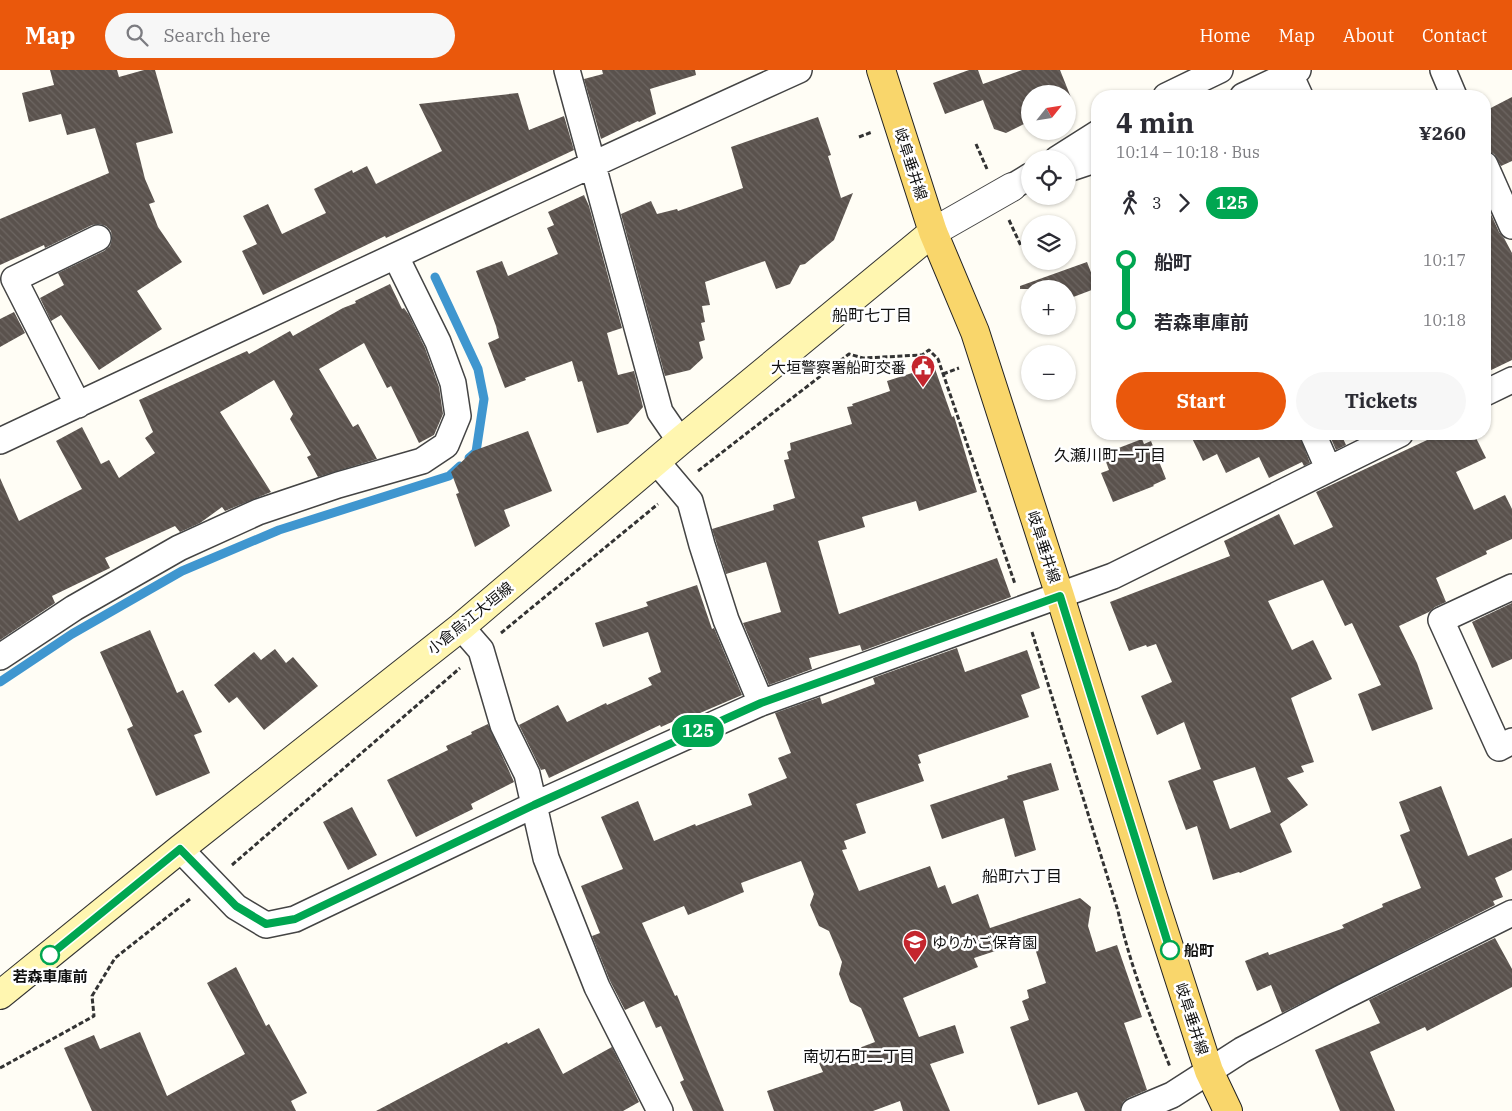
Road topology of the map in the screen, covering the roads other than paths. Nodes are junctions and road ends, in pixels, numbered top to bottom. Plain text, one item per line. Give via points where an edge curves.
1 (567, 70) edge
2 (799, 70) edge
3 (881, 70) edge
4 (1220, 70) edge
5 (1443, 70) edge
6 (1294, 72) edge
7 (1178, 90) edge
8 (1256, 90) edge
9 (1298, 90) edge
10 (1451, 90) edge
11 (1091, 137) edge
12 (1071, 150) edge
13 (1091, 161) edge
14 (593, 164) junction
15 (1076, 166) edge
16 (1491, 179) edge
17 (1021, 183) edge
18 (1512, 226) edge
19 (933, 232) junction
20 (98, 238) dead end
21 (396, 257) junction
22 (1512, 380) edge
23 (1491, 390) edge
24 (78, 405) junction
25 (1316, 440) edge
26 (1387, 440) edge
27 (0, 441) edge
28 (680, 441) junction
29 (657, 462) junction
30 (1328, 468) junction
31 (1512, 587) edge
32 (1060, 596) junction
33 (461, 627) junction
34 (0, 657) edge
35 (761, 703) junction
36 (1512, 741) edge
37 (534, 805) junction
38 (180, 849) junction
39 (1512, 913) edge
40 (0, 995) edge
41 (1209, 1071) junction
42 (660, 1111) edge
43 (1134, 1111) edge
44 (1228, 1111) edge

1 - 14 street
2 - 14 street
3 - 19 main road, 岐阜垂井線
4 - 7 street
5 - 10 street
6 - 8 street
6 - 9 street
11 - 12 street
13 - 15 street
14 - 21 street
14 - 28 street via 660,412
16 - 18 street
17 - 19 street
19 - 28 main road, 小倉烏江大垣線
19 - 32 main road, 岐阜垂井線 via 975,332
20 - 24 street via 14,279
21 - 24 street
21 - 34 street via 438,342 453,383 458,416 446,445 422,460 258,512 179,548 74,608
22 - 23 street
24 - 27 street
25 - 30 street
26 - 30 street
28 - 29 main road, 小倉烏江大垣線
29 - 33 main road, 小倉烏江大垣線
29 - 35 street via 690,501 726,620
30 - 32 street via 1114,576
31 - 36 street via 1441,620 1499,748
32 - 35 street
32 - 41 main road, 岐阜垂井線
33 - 37 street via 481,650 502,725 527,774
33 - 38 main road, 小倉烏江大垣線
35 - 37 street
37 - 38 street via 295,919 266,924 236,906
37 - 42 street via 546,858 597,987
38 - 40 main road, 小倉烏江大垣線
39 - 41 street via 1301,1019
41 - 43 street via 1172,1094
41 - 44 main road, 岐阜垂井線

